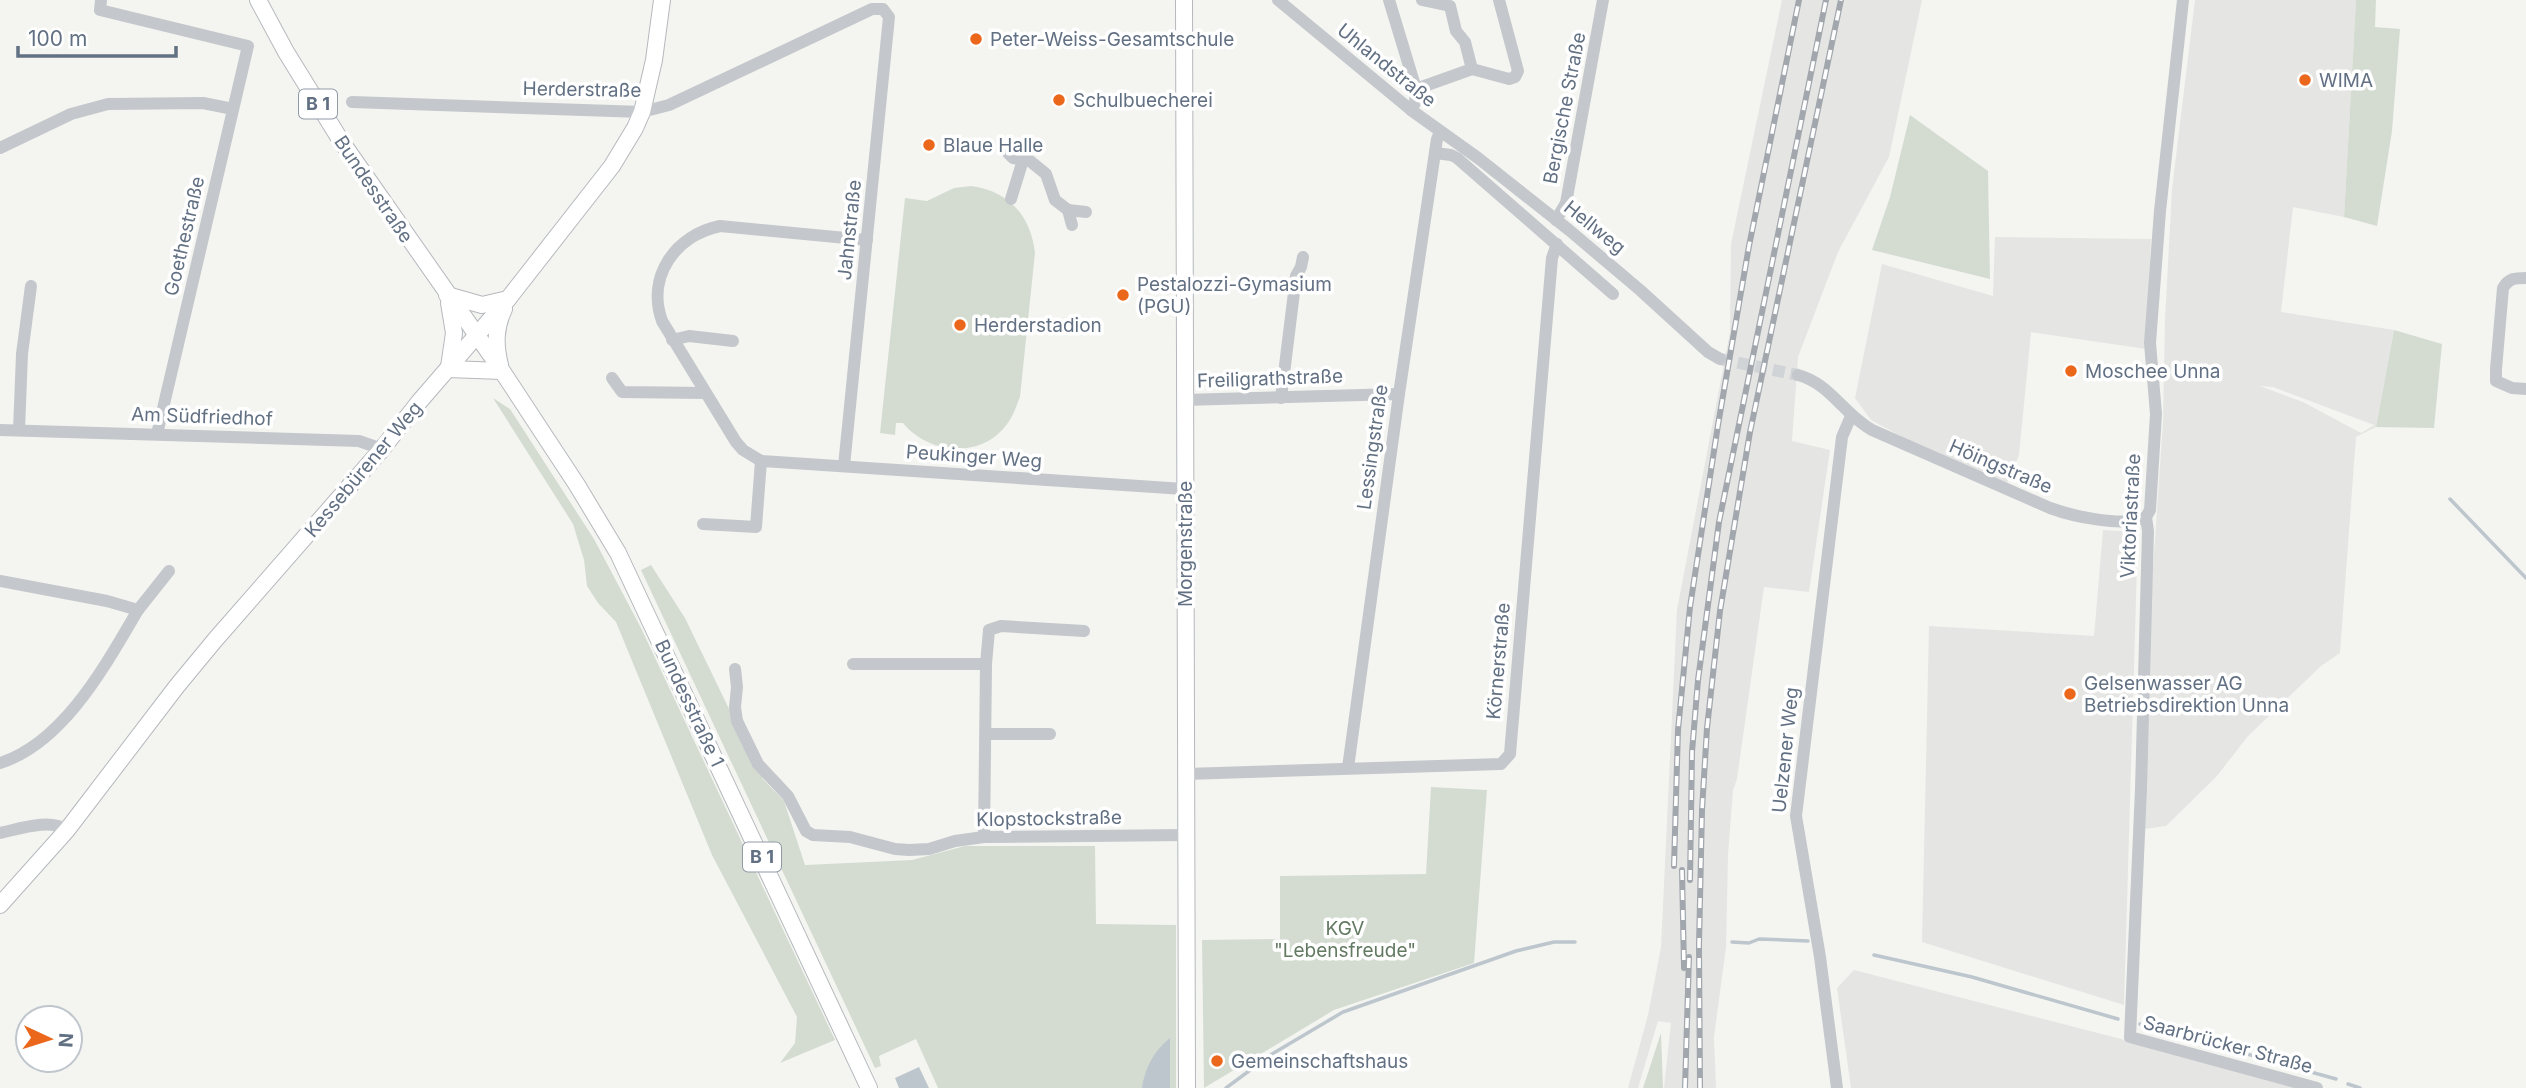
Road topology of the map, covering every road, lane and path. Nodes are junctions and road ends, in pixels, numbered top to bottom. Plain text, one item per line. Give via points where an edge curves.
1 (101, 0) edge
2 (117, 0) edge
3 (258, 0) edge
4 (662, 0) edge
5 (1184, 0) edge
6 (1278, 0) edge
7 (1389, 0) edge
8 (1422, 0) edge
9 (1499, 0) edge
10 (1603, 0) edge
11 (2183, 0) edge
12 (872, 9) joint
13 (118, 14) junction
14 (1472, 69) junction
15 (1416, 89) junction
16 (352, 102) dead end
17 (233, 109) junction
18 (1411, 110) junction
19 (642, 112) junction
20 (1440, 132) junction
21 (0, 148) edge
22 (1008, 153) dead end
23 (1435, 153) junction
24 (1023, 160) junction
25 (1010, 199) dead end
26 (1068, 210) junction
27 (1086, 212) dead end
28 (1556, 220) junction
29 (1072, 225) dead end
30 (867, 240) junction
31 (1558, 244) junction
32 (1303, 257) dead end
33 (2526, 278) edge
34 (31, 286) dead end
35 (1613, 294) dead end
36 (447, 295) junction
37 (508, 299) junction
38 (476, 337) junction
39 (672, 340) junction
40 (733, 341) dead end
41 (1720, 359) tunnel mouth
42 (448, 369) junction
43 (502, 371) junction
44 (1798, 375) tunnel mouth
45 (612, 378) dead end
46 (2526, 389) edge
47 (705, 393) junction
48 (1398, 394) junction
49 (1281, 398) junction
50 (1184, 400) junction
51 (1851, 416) junction
52 (0, 430) edge
53 (19, 430) junction
54 (157, 434) junction
55 (382, 449) junction
56 (761, 461) junction
57 (844, 466) junction
58 (1184, 489) junction
59 (2146, 517) junction
60 (703, 524) dead end
61 (169, 571) dead end
62 (0, 582) edge
63 (138, 610) junction
64 (1084, 631) dead end
65 (853, 664) dead end
66 (986, 664) junction
67 (735, 669) dead end
68 (986, 734) junction
69 (1050, 734) dead end
70 (0, 763) edge
71 (1348, 768) junction
72 (1186, 774) junction
73 (67, 830) junction
74 (0, 833) edge
75 (1186, 835) junction
76 (984, 837) junction
77 (0, 905) edge
78 (2130, 1037) joint
79 (869, 1088) edge
80 (1187, 1088) edge
81 (1837, 1088) edge
82 (2316, 1088) edge

1 - 13 street via 100,10
2 - 13 street
3 - 36 main road, Bundesstraße / B 1 via 341,141
4 - 19 main road, Kessebürener Weg
5 - 50 main road, Morgenstraße
6 - 18 street, Uhlandstraße
7 - 15 street
8 - 14 street via 1450,6
9 - 14 street via 1518,71 1509,79
10 - 28 street, Bergische Straße via 1566,203
11 - 59 street, Viktoriastraße via 2157,244 2150,343 2156,414
12 - 19 street, Herderstraße via 668,106
12 - 30 street, Jahnstraße via 883,9 889,17
13 - 17 street, Goethestraße via 248,46
14 - 15 street
15 - 18 street
16 - 19 street, Herderstraße
17 - 21 street via 203,103 100,105
17 - 54 street, Goethestraße
18 - 20 street, Uhlandstraße
19 - 37 main road, Kessebürener Weg via 612,166
20 - 23 street, Lessingstraße
20 - 28 street, Hellweg
22 - 24 street
23 - 31 street, Hellweg via 1457,158
23 - 48 street, Lessingstraße
24 - 25 street
24 - 26 street via 1046,174 1055,200
26 - 27 street
26 - 29 street
28 - 41 street, Hellweg
30 - 39 street via 730,225 696,233 677,248 660,279 659,314
30 - 57 street, Jahnstraße
31 - 35 street, Hellweg
31 - 71 street, Körnerstraße via 1552,258 1540,383 1510,754 1501,764
32 - 49 street via 1296,276
33 - 46 street via 2507,281 2503,288 2496,369 2496,382
34 - 53 street
36 - 37 main road via 482,305
36 - 38 main road, Bundesstraße / B 1
36 - 42 main road via 454,333
37 - 38 main road, Kessebürener Weg
37 - 43 main road via 496,337
38 - 42 main road, Kessebürener Weg
38 - 43 main road, Bundesstraße 1 / B 1
39 - 40 street via 689,336
39 - 47 street
42 - 43 main road
42 - 55 main road, Kessebürener Weg
43 - 79 main road, Bundesstraße 1 / B 1 via 618,553
44 - 51 street via 1826,388
45 - 47 street via 622,392
47 - 56 street via 736,442
48 - 49 street, Freiligrathstraße
48 - 71 street, Lessingstraße
49 - 50 street, Freiligrathstraße
50 - 58 main road, Morgenstraße
51 - 59 street, Höingstraße via 1899,443 2063,513 2108,520
51 - 81 street, Uelzener Weg via 1842,437 1796,816
52 - 53 street, Am Südfriedhof
53 - 54 street, Am Südfriedhof
54 - 55 street, Am Südfriedhof via 359,441
55 - 73 main road, Kessebürener Weg via 192,668
56 - 57 street, Peukinger Weg
56 - 60 street via 756,527
57 - 58 street, Peukinger Weg
58 - 72 main road, Morgenstraße
59 - 78 street, Viktoriastraße
61 - 63 street
62 - 63 street
63 - 70 street via 71,710 28,751
64 - 66 street via 994,627 989,631
65 - 66 street
66 - 68 street
67 - 76 street, Klopstockstraße via 737,721 758,764 788,796 806,831 909,850
68 - 69 street
68 - 76 street
71 - 72 street, Körnerstraße
72 - 75 main road, Morgenstraße
73 - 74 street via 50,824
73 - 77 main road, Kessebürener Weg
75 - 76 street, Klopstockstraße
75 - 80 main road, Morgenstraße
78 - 82 street, Saarbrücker Straße

